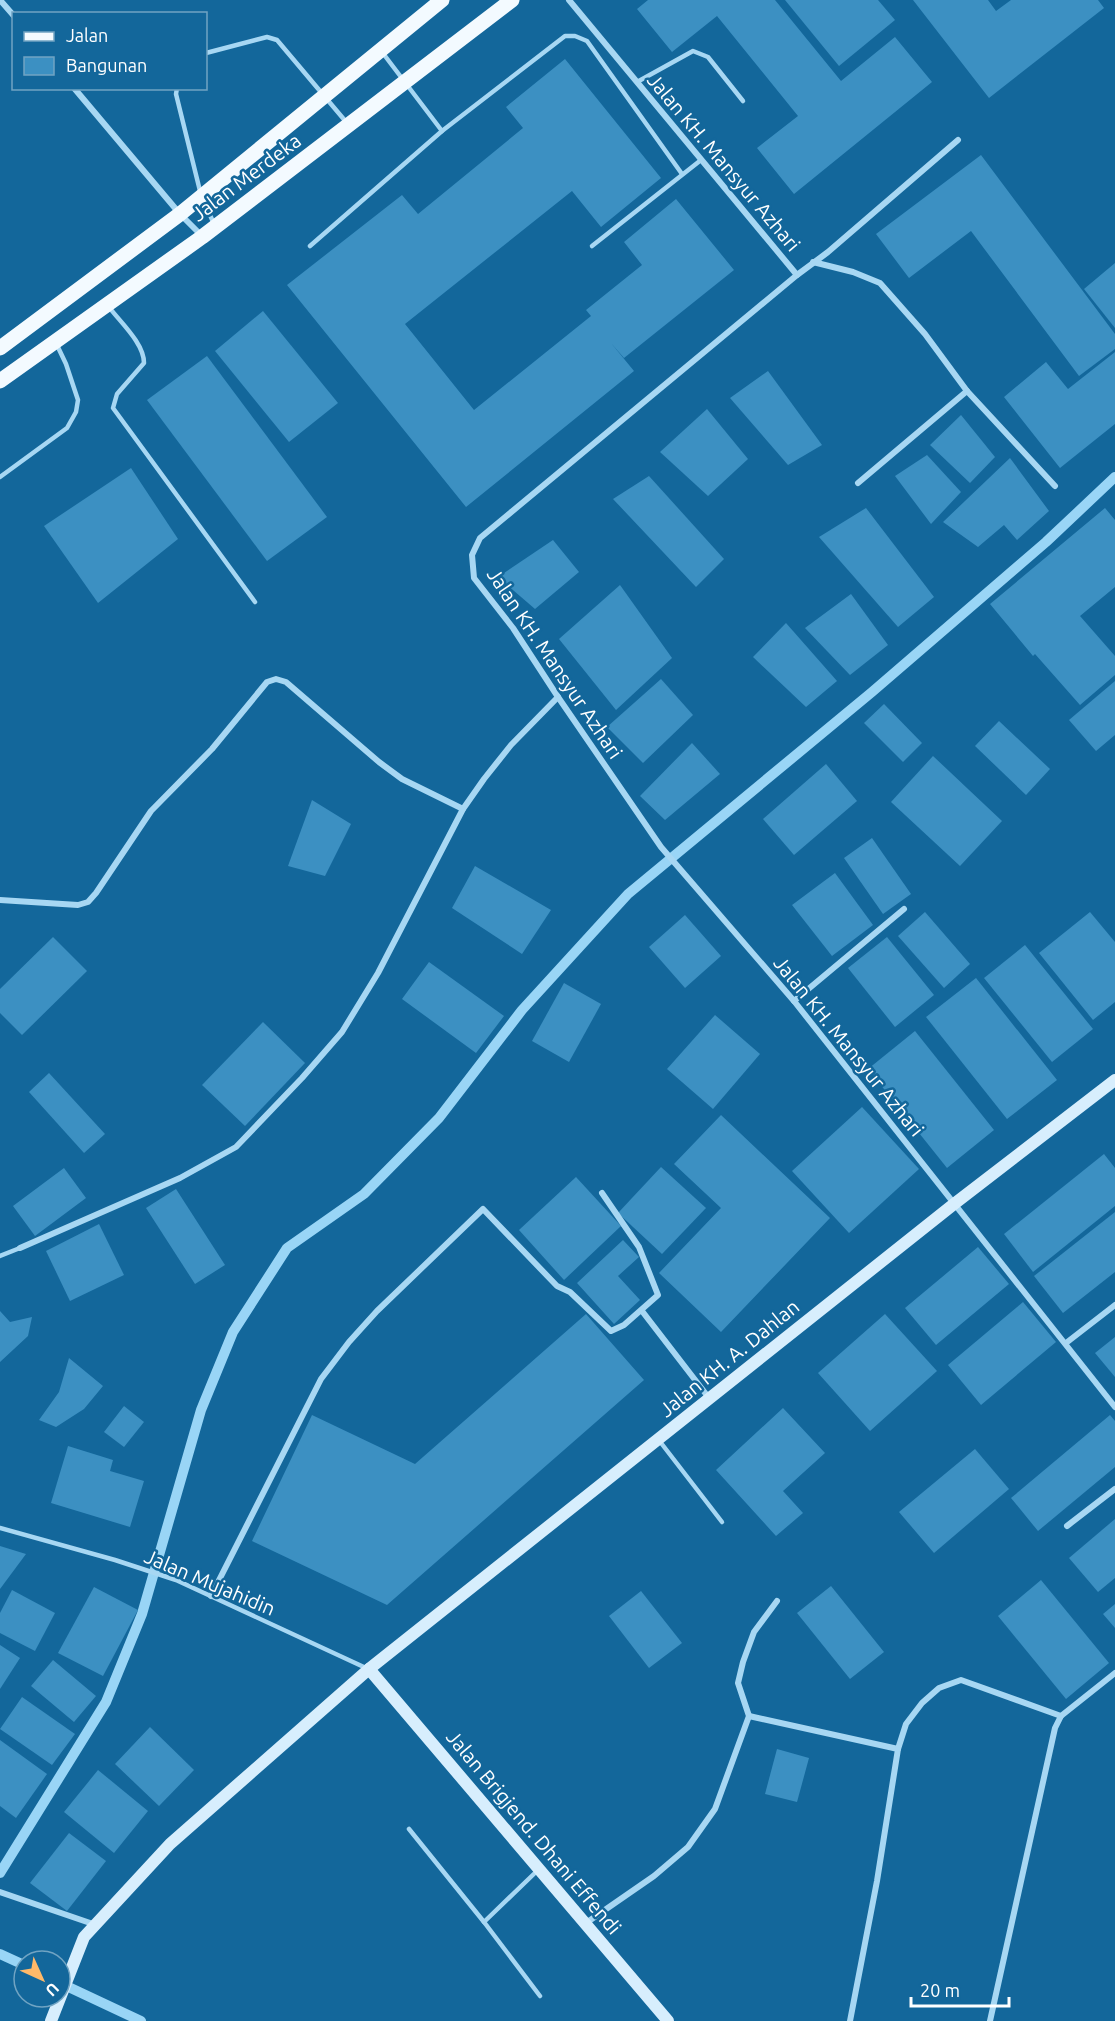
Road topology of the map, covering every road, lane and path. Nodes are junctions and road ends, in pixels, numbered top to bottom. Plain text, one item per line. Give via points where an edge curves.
1 (0, 0) edge
2 (512, 0) edge
3 (569, 0) edge
4 (433, 3) edge
5 (12, 14) edge
6 (380, 50) junction
7 (207, 53) edge
8 (405, 82) junction
9 (637, 82) junction
10 (76, 90) edge
11 (177, 90) edge
12 (325, 96) junction
13 (743, 101) dead end
14 (349, 125) junction
15 (442, 131) junction
16 (958, 140) dead end
17 (701, 160) junction
18 (682, 174) junction
19 (201, 195) junction
20 (180, 214) junction
21 (215, 227) junction
22 (202, 237) junction
23 (310, 246) dead end
24 (592, 246) dead end
25 (813, 262) junction
26 (797, 275) junction
27 (107, 304) junction
28 (55, 341) junction
29 (0, 348) edge
30 (0, 381) edge
31 (967, 391) junction
32 (0, 477) edge
33 (858, 483) dead end
34 (1055, 486) dead end
35 (255, 602) dead end
36 (558, 697) junction
37 (463, 810) junction
38 (0, 900) edge
39 (904, 909) dead end
40 (794, 1001) junction
41 (1115, 1080) edge
42 (602, 1193) dead end
43 (954, 1204) junction
44 (20, 1248) joint
45 (0, 1256) edge
46 (1115, 1305) edge
47 (642, 1311) junction
48 (1066, 1343) junction
49 (709, 1398) junction
50 (1115, 1407) edge
51 (658, 1439) junction
52 (1115, 1489) edge
53 (722, 1522) dead end
54 (1067, 1526) dead end
55 (0, 1528) edge
56 (211, 1596) junction
57 (777, 1601) dead end
58 (369, 1669) junction
59 (1115, 1674) edge
60 (749, 1716) junction
61 (1061, 1716) junction
62 (898, 1749) junction
63 (409, 1829) dead end
64 (540, 1868) junction
65 (0, 1892) edge
66 (484, 1922) junction
67 (586, 1923) junction
68 (96, 1925) junction
69 (540, 1996) dead end
70 (51, 2021) edge
71 (668, 2021) edge
72 (850, 2021) edge
73 (990, 2021) edge

1 - 5 street
2 - 8 main road, Jalan Merdeka
3 - 9 street, Jalan KH. Mansyur Azhari
4 - 6 main road, Jalan Merdeka
6 - 8 lane
6 - 12 main road, Jalan Merdeka
7 - 12 lane via 267,36 278,40
8 - 14 main road, Jalan Merdeka
8 - 15 lane
9 - 13 lane via 693,51 708,57
9 - 17 street, Jalan KH. Mansyur Azhari
10 - 20 street
11 - 19 lane
12 - 14 lane
12 - 19 main road, Jalan Merdeka
14 - 21 main road, Jalan Merdeka
15 - 18 lane via 564,36 575,36 587,41
15 - 23 lane
16 - 25 street
17 - 18 lane
17 - 26 street, Jalan KH. Mansyur Azhari
18 - 24 lane
19 - 20 main road, Jalan Merdeka
19 - 21 lane
20 - 22 street
20 - 29 main road, Jalan Merdeka
21 - 22 main road, Jalan Merdeka
22 - 27 main road, Jalan Merdeka
25 - 26 street
25 - 31 street via 880,283 925,334
26 - 36 street, Jalan KH. Mansyur Azhari via 480,538 472,555 474,578 513,628
27 - 28 main road, Jalan Merdeka
27 - 35 lane via 144,356 144,363 117,394 113,408
28 - 30 main road, Jalan Merdeka
28 - 32 lane via 78,400 76,412 67,428
31 - 33 street
31 - 34 street
36 - 37 street via 511,745
36 - 40 street, Jalan KH. Mansyur Azhari via 661,847
37 - 38 street via 402,778 286,682 276,679 267,682 212,749 151,811 88,902 78,905
37 - 44 street via 378,973 342,1032 237,1148 180,1178
39 - 40 street
40 - 43 street, Jalan KH. Mansyur Azhari
41 - 43 street, Jalan KH. A. Dahlan
42 - 47 street via 639,1247 658,1295
43 - 48 street, Jalan KH. Mansyur Azhari
43 - 49 street, Jalan KH. A. Dahlan
44 - 45 lane
46 - 48 street
47 - 49 street
47 - 56 street via 611,1331 570,1292 557,1286 483,1209 377,1311 321,1378
48 - 50 street, Jalan KH. Mansyur Azhari
49 - 51 street, Jalan KH. A. Dahlan
51 - 53 lane
51 - 58 street, Jalan KH. A. Dahlan
52 - 54 street
55 - 56 lane, Jalan Mujahidin via 116,1560
56 - 58 lane, Jalan Mujahidin
57 - 60 street via 754,1632 743,1662 738,1683
58 - 64 street, Jalan Brigjend. Dhani Effendi
58 - 68 street, Jalan KH. A. Dahlan via 170,1844
59 - 61 street
60 - 62 street
60 - 67 street via 715,1809 688,1848
61 - 62 street via 960,1680 939,1688 922,1703 906,1724
61 - 73 street via 1050,1745
62 - 72 street
63 - 66 lane
64 - 66 lane
64 - 67 street, Jalan Brigjend. Dhani Effendi
65 - 68 street
66 - 69 lane
67 - 71 street, Jalan Brigjend. Dhani Effendi
68 - 70 street, Jalan KH. A. Dahlan via 84,1938

